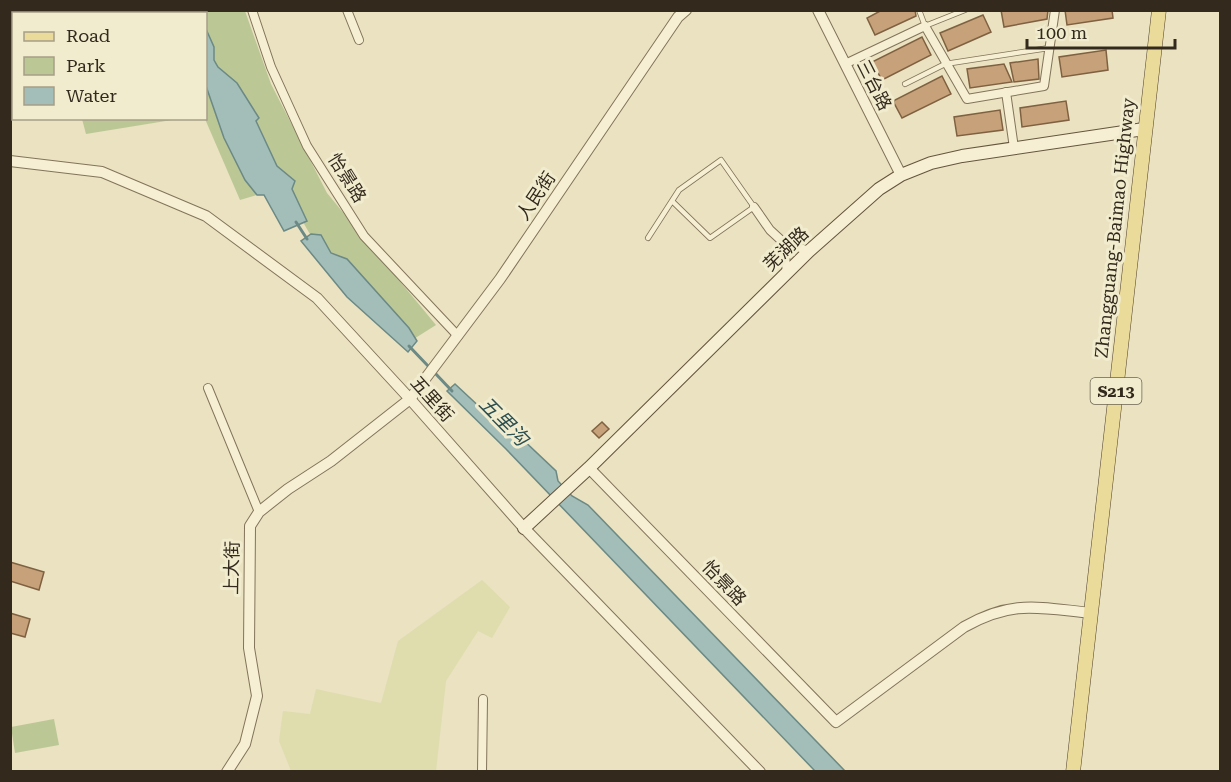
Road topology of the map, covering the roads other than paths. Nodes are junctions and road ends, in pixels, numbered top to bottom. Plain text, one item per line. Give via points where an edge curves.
1 (252, 10) edge
2 (347, 10) edge
3 (686, 10) edge
4 (818, 10) edge
5 (919, 10) edge
6 (965, 10) edge
7 (1054, 10) edge
8 (1159, 10) edge
9 (925, 26) junction
10 (359, 40) dead end
11 (1049, 48) junction
12 (845, 64) junction
13 (945, 64) junction
14 (905, 84) dead end
15 (1006, 92) junction
16 (1144, 129) junction
17 (1014, 148) junction
18 (10, 161) edge
19 (901, 175) junction
20 (672, 201) junction
21 (754, 207) junction
22 (648, 238) dead end
23 (783, 242) junction
24 (809, 250) junction
25 (787, 272) junction
26 (458, 336) junction
27 (208, 388) dead end
28 (410, 399) junction
29 (589, 468) junction
30 (259, 512) junction
31 (524, 528) junction
32 (1092, 613) junction
33 (483, 699) dead end
34 (227, 771) edge
35 (482, 771) edge
36 (760, 771) edge
37 (1073, 771) edge

1 - 26 street, 怡景路 via 271,67 307,146 351,216 364,236
2 - 10 street
3 - 26 street, 人民街
4 - 12 street, 三台路
5 - 9 lane
6 - 9 lane
7 - 11 street
8 - 16 main road, Zhangguang-Baimao Highway / S213
9 - 12 street
9 - 13 street
11 - 13 lane
11 - 15 street via 1044,86
12 - 19 street, 三台路
13 - 14 lane
13 - 15 street via 967,99
15 - 17 street
16 - 17 main road, 芜湖路
16 - 32 main road, Zhangguang-Baimao Highway / S213
17 - 19 main road, 芜湖路 via 931,163
18 - 28 street, 五里街 via 102,172 206,216 317,298
19 - 24 main road, 芜湖路 via 879,189
20 - 21 lane via 710,238
20 - 21 lane via 679,190 721,160
20 - 22 lane
21 - 23 street
23 - 24 street
23 - 25 street
24 - 25 main road, 芜湖路
25 - 29 main road, 芜湖路
26 - 28 street, 人民街
27 - 30 street
28 - 30 street
28 - 31 street, 五里街
29 - 31 main road, 芜湖路
29 - 32 street, 怡景路 via 836,722 985,615 1024,607
30 - 34 street, 上大街 via 249,536 249,648 257,696 246,744
31 - 36 street, 五里街
32 - 37 main road, Zhangguang-Baimao Highway / S213
33 - 35 street

